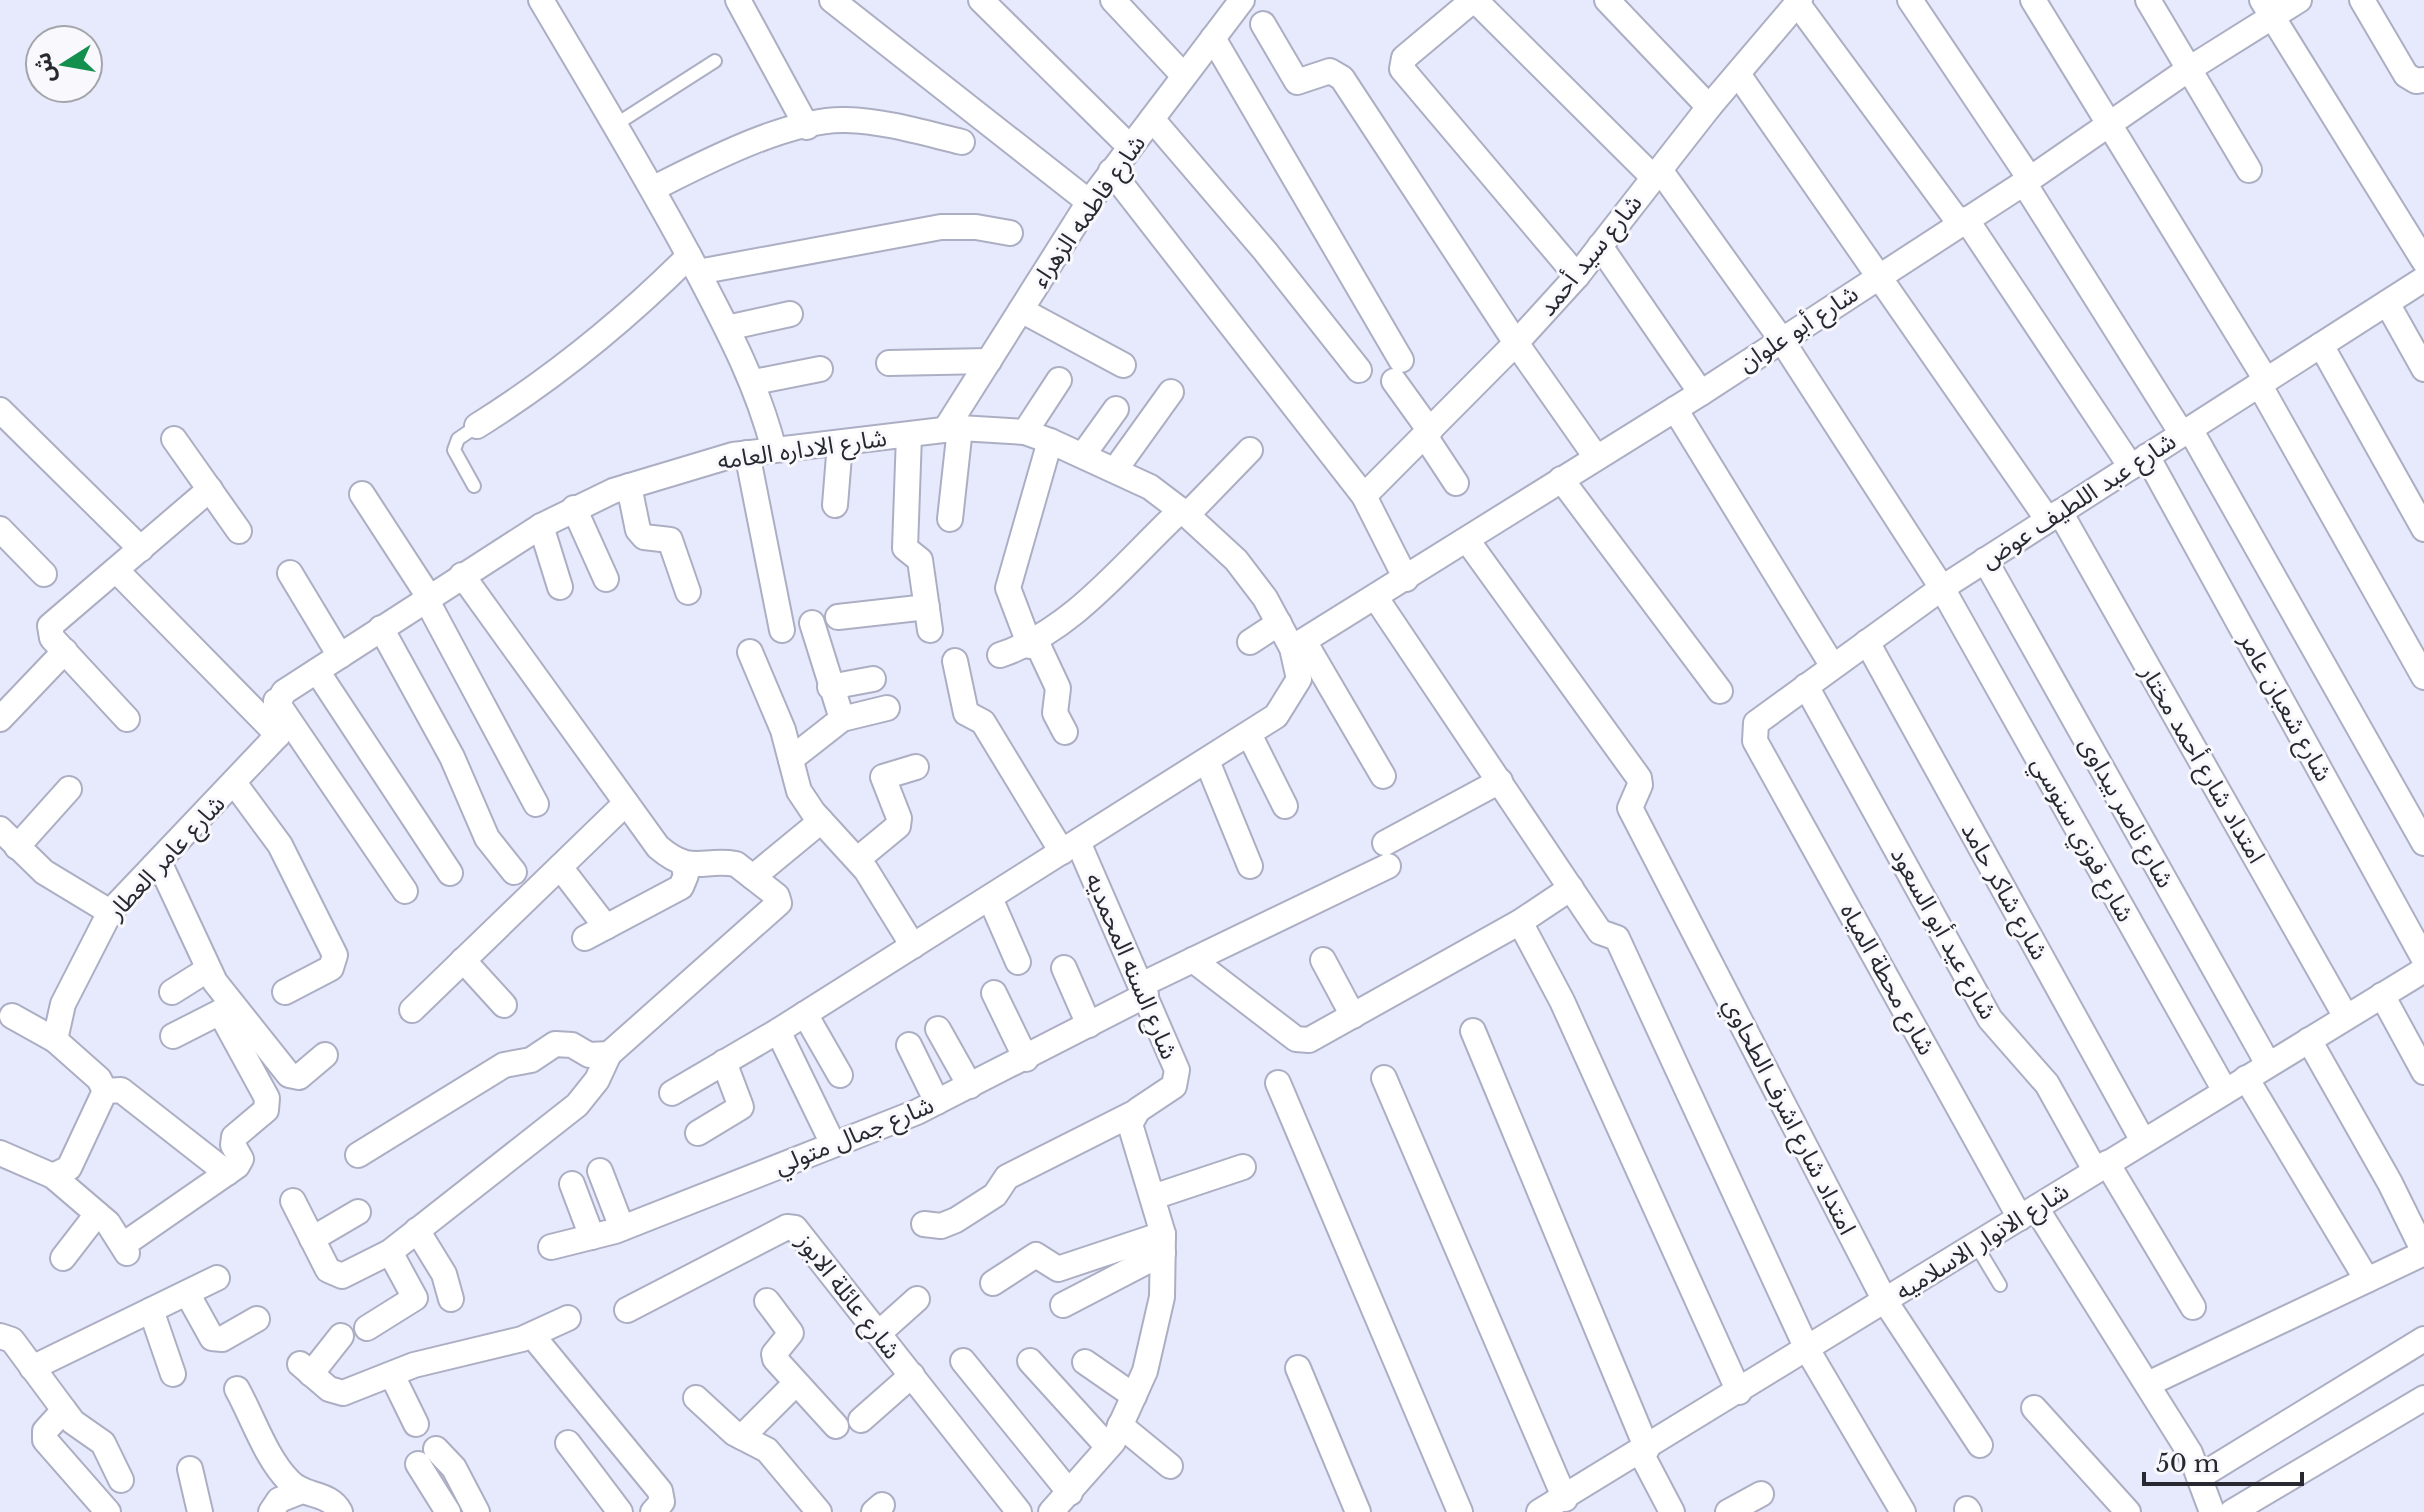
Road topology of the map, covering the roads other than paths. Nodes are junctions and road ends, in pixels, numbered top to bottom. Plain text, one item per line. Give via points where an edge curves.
1 (541, 0) edge
2 (738, 0) edge
3 (832, 0) edge
4 (981, 0) edge
5 (1113, 0) edge
6 (1474, 0) edge
7 (1607, 0) edge
8 (1910, 0) edge
9 (2033, 0) edge
10 (2148, 0) edge
11 (2299, 0) edge
12 (2362, 0) edge
13 (1791, 4) edge
14 (1230, 5) edge
15 (2267, 8) edge
16 (1263, 24) dead end
17 (1213, 38) junction
18 (715, 61) dead end
19 (2189, 69) junction
20 (1738, 74) junction
21 (1184, 76) junction
22 (2424, 80) edge
23 (1709, 107) junction
24 (1152, 119) junction
25 (615, 125) junction
26 (2110, 125) junction
27 (807, 127) junction
28 (962, 142) dead end
29 (1130, 147) junction
30 (2249, 170) dead end
31 (1111, 171) junction
32 (1657, 174) junction
33 (2027, 181) junction
34 (654, 188) junction
35 (1089, 202) junction
36 (1963, 222) junction
37 (1010, 233) dead end
38 (1600, 246) junction
39 (2424, 261) edge
40 (693, 264) junction
41 (1577, 276) junction
42 (1878, 276) junction
43 (2424, 279) edge
44 (2387, 303) junction
45 (1021, 310) junction
46 (790, 314) dead end
47 (727, 328) junction
48 (1781, 339) junction
49 (1516, 343) junction
50 (2321, 345) junction
51 (989, 361) junction
52 (889, 363) dead end
53 (1123, 365) dead end
54 (820, 369) dead end
55 (2424, 369) edge
56 (1359, 370) dead end
57 (1059, 380) dead end
58 (754, 382) junction
59 (2262, 382) junction
60 (1171, 392) dead end
61 (1701, 393) junction
62 (1116, 409) dead end
63 (1675, 409) junction
64 (0, 410) edge
65 (477, 426) joint
66 (953, 429) junction
67 (2186, 431) junction
68 (1025, 432) junction
69 (1427, 434) junction
70 (909, 435) junction
71 (174, 439) dead end
72 (1050, 441) junction
73 (840, 443) junction
74 (774, 450) junction
75 (1250, 450) dead end
76 (747, 453) junction
77 (1083, 455) junction
78 (1596, 457) junction
79 (2139, 461) junction
80 (1115, 470) junction
81 (1561, 479) junction
82 (1456, 483) dead end
83 (474, 486) dead end
84 (629, 486) junction
85 (210, 489) junction
86 (362, 494) dead end
87 (1364, 496) junction
88 (835, 505) dead end
89 (574, 508) junction
90 (1184, 512) junction
91 (2054, 516) junction
92 (950, 519) dead end
93 (541, 526) junction
94 (0, 529) edge
95 (2424, 529) edge
96 (239, 531) dead end
97 (1467, 540) junction
98 (141, 549) junction
99 (1985, 560) junction
100 (116, 570) junction
101 (290, 573) dead end
102 (44, 574) dead end
103 (462, 575) junction
104 (606, 579) dead end
105 (1406, 579) junction
106 (560, 587) dead end
107 (1942, 588) junction
108 (688, 592) dead end
109 (427, 598) junction
110 (1376, 598) junction
111 (838, 617) dead end
112 (812, 623) dead end
113 (1279, 623) junction
114 (381, 628) junction
115 (782, 630) dead end
116 (1250, 642) dead end
117 (1867, 642) junction
118 (1033, 643) junction
119 (1298, 645) junction
120 (65, 651) junction
121 (750, 652) dead end
122 (1000, 655) dead end
123 (340, 656) junction
124 (955, 661) dead end
125 (1832, 665) junction
126 (317, 671) junction
127 (2424, 677) edge
128 (873, 679) dead end
129 (1806, 686) junction
130 (830, 687) junction
131 (1720, 691) dead end
132 (276, 701) junction
133 (887, 708) dead end
134 (0, 719) edge
135 (127, 719) dead end
136 (842, 719) junction
137 (1065, 732) dead end
138 (1249, 734) junction
139 (278, 735) junction
140 (1755, 741) joint
141 (791, 759) junction
142 (1207, 761) junction
143 (916, 767) dead end
144 (1383, 776) dead end
145 (1500, 781) junction
146 (235, 784) junction
147 (69, 789) dead end
148 (626, 803) junction
149 (536, 804) dead end
150 (1285, 806) dead end
151 (821, 821) junction
152 (0, 829) edge
153 (2424, 843) edge
154 (17, 847) junction
155 (1070, 847) junction
156 (858, 859) junction
157 (159, 862) junction
158 (683, 863) junction
159 (1250, 866) dead end
160 (560, 867) junction
161 (514, 872) dead end
162 (450, 873) dead end
163 (753, 877) junction
164 (1571, 888) junction
165 (405, 891) dead end
166 (990, 898) junction
167 (110, 912) junction
168 (1520, 922) junction
169 (913, 946) junction
170 (2424, 959) edge
171 (463, 960) junction
172 (1193, 960) junction
173 (1323, 960) dead end
174 (1018, 962) dead end
175 (1064, 968) dead end
176 (207, 970) junction
177 (2424, 970) edge
178 (1144, 990) junction
179 (172, 992) dead end
180 (285, 992) dead end
181 (994, 993) dead end
182 (2382, 995) junction
183 (504, 1005) dead end
184 (226, 1009) junction
185 (412, 1010) dead end
186 (805, 1014) junction
187 (12, 1016) dead end
188 (1353, 1016) junction
189 (2346, 1017) junction
190 (1089, 1025) junction
191 (938, 1029) dead end
192 (778, 1031) junction
193 (1473, 1031) dead end
194 (173, 1036) dead end
195 (55, 1040) junction
196 (2309, 1040) junction
197 (909, 1045) dead end
198 (609, 1054) junction
199 (325, 1055) dead end
200 (1026, 1059) junction
201 (724, 1062) junction
202 (2268, 1064) junction
203 (2424, 1072) edge
204 (840, 1075) dead end
205 (1384, 1078) dead end
206 (2246, 1078) junction
207 (1278, 1083) dead end
208 (970, 1086) junction
209 (105, 1091) junction
210 (2225, 1091) junction
211 (672, 1093) dead end
212 (937, 1102) junction
213 (1134, 1113) junction
214 (698, 1133) dead end
215 (2143, 1141) junction
216 (833, 1144) junction
217 (0, 1153) edge
218 (358, 1155) dead end
219 (1243, 1167) dead end
220 (2101, 1167) junction
221 (232, 1170) junction
222 (600, 1171) dead end
223 (53, 1176) junction
224 (572, 1184) dead end
225 (1153, 1197) junction
226 (293, 1201) dead end
227 (358, 1212) dead end
228 (2028, 1213) junction
229 (97, 1214) junction
230 (924, 1224) dead end
231 (622, 1228) junction
232 (417, 1230) junction
233 (592, 1237) junction
234 (312, 1239) junction
235 (1163, 1244) junction
236 (1976, 1245) junction
237 (551, 1247) dead end
238 (390, 1252) junction
239 (2424, 1252) edge
240 (63, 1258) dead end
241 (217, 1278) dead end
242 (2367, 1280) junction
243 (993, 1283) dead end
244 (2000, 1285) dead end
245 (187, 1293) junction
246 (451, 1299) dead end
247 (917, 1299) dead end
248 (767, 1301) dead end
249 (1885, 1301) junction
250 (1063, 1305) dead end
251 (2193, 1307) dead end
252 (151, 1310) junction
253 (627, 1310) dead end
254 (568, 1318) dead end
255 (257, 1319) dead end
256 (367, 1328) dead end
257 (879, 1333) junction
258 (532, 1335) junction
259 (0, 1336) edge
260 (341, 1336) dead end
261 (2424, 1339) edge
262 (1807, 1349) junction
263 (963, 1361) dead end
264 (1030, 1361) dead end
265 (1085, 1362) dead end
266 (32, 1368) junction
267 (1298, 1368) dead end
268 (173, 1374) dead end
269 (392, 1375) junction
270 (912, 1375) junction
271 (796, 1383) junction
272 (2148, 1384) junction
273 (237, 1389) dead end
274 (1739, 1392) junction
275 (1134, 1396) junction
276 (696, 1398) dead end
277 (2424, 1398) edge
278 (2034, 1408) dead end
279 (64, 1410) junction
280 (861, 1420) dead end
281 (416, 1424) dead end
282 (1120, 1425) junction
283 (836, 1426) dead end
284 (742, 1437) junction
285 (568, 1443) dead end
286 (1980, 1445) dead end
287 (1108, 1447) junction
288 (1644, 1451) junction
289 (1170, 1466) dead end
290 (190, 1469) dead end
291 (2199, 1477) junction
292 (121, 1480) dead end
293 (302, 1491) junction
294 (1070, 1493) junction
295 (1761, 1494) dead end
296 (1565, 1499) junction
297 (1015, 1511) edge
298 (108, 1512) edge
299 (200, 1512) edge
300 (271, 1512) edge
301 (340, 1512) edge
302 (448, 1512) edge
303 (477, 1512) edge
304 (620, 1512) edge
305 (653, 1512) edge
306 (819, 1512) edge
307 (1051, 1512) edge
308 (1358, 1512) edge
309 (1460, 1512) edge
310 (1539, 1512) edge
311 (1672, 1512) edge
312 (1728, 1512) edge
313 (1903, 1512) edge
314 (2128, 1512) edge
315 (2212, 1512) edge
316 (2232, 1512) edge

1 - 25 street
2 - 27 street
3 - 35 street
4 - 29 street
5 - 21 street
6 - 32 street, شارع فوزي سنوسي
6 - 41 street via 1404,58 1402,69
7 - 23 street
8 - 33 street
9 - 26 street
10 - 19 street
11 - 15 street, شارع أبو علوان
12 - 22 street via 2406,75
13 - 20 street, شارع سيد أحمد
13 - 36 street, شارع شعبان عامر
14 - 17 street, شارع فاطمه الزهراء
15 - 19 street, شارع أبو علوان
15 - 39 street
16 - 49 street via 1297,82 1330,71 1342,78
17 - 21 street, شارع فاطمه الزهراء
17 - 69 street via 1398,371
18 - 25 lane
19 - 26 street, شارع أبو علوان
19 - 30 street
20 - 23 street, شارع سيد أحمد
20 - 42 street, امتداد شارع أحمد مختار
21 - 24 street, شارع فاطمه الزهراء
23 - 32 street, شارع سيد أحمد
24 - 29 street, شارع فاطمه الزهراء
24 - 56 street
25 - 34 street
26 - 33 street, شارع أبو علوان
26 - 59 street
27 - 28 street via 843,120 887,124
27 - 34 street via 726,151
29 - 31 street, شارع فاطمه الزهراء
31 - 35 street, شارع فاطمه الزهراء
31 - 87 street
32 - 38 street, شارع سيد أحمد
32 - 48 street, شارع فوزي سنوسي
33 - 36 street, شارع أبو علوان
33 - 67 street
34 - 40 street
35 - 45 street, شارع فاطمه الزهراء
36 - 42 street, شارع أبو علوان
36 - 79 street, شارع شعبان عامر
37 - 40 street via 941,227
38 - 41 street, شارع سيد أحمد
38 - 61 street
40 - 47 street
40 - 65 street via 568,365
41 - 49 street, شارع سيد أحمد
42 - 48 street, شارع أبو علوان
42 - 91 street, امتداد شارع أحمد مختار
43 - 44 street, شارع عبد اللطيف عوض
44 - 50 street, شارع عبد اللطيف عوض
44 - 55 street
45 - 51 street, شارع فاطمه الزهراء
45 - 53 street
46 - 47 street
47 - 58 street
48 - 61 street, شارع أبو علوان
48 - 107 street, شارع فوزي سنوسي
49 - 69 street, شارع سيد أحمد
49 - 78 street
50 - 59 street, شارع عبد اللطيف عوض
50 - 95 street
51 - 52 street
51 - 66 street, شارع فاطمه الزهراء
54 - 58 street
57 - 68 street
58 - 74 street
59 - 67 street, شارع عبد اللطيف عوض
59 - 127 street
60 - 80 street
61 - 63 street, شارع أبو علوان
62 - 77 street
63 - 78 street, شارع أبو علوان
63 - 125 street
64 - 98 street
65 - 83 lane via 458,439 454,450
66 - 68 street, شارع الاداره العامه
66 - 70 street, شارع الاداره العامه
66 - 92 street
67 - 79 street, شارع عبد اللطيف عوض
67 - 153 street
68 - 72 street, شارع الاداره العامه
69 - 82 street
69 - 87 street, شارع سيد أحمد
70 - 73 street, شارع الاداره العامه
70 - 111 street via 905,548 920,560 928,618
71 - 85 street
72 - 77 street, شارع الاداره العامه
72 - 118 street via 1008,588
73 - 74 street, شارع الاداره العامه
73 - 88 street
74 - 76 street, شارع الاداره العامه
75 - 90 street
76 - 84 street, شارع الاداره العامه
76 - 115 street
77 - 80 street, شارع الاداره العامه
78 - 81 street, شارع أبو علوان
79 - 91 street, شارع عبد اللطيف عوض
79 - 170 street, شارع شعبان عامر
80 - 90 street, شارع الاداره العامه
81 - 97 street, شارع أبو علوان
81 - 131 street
84 - 89 street, شارع الاداره العامه
84 - 108 street via 638,530 644,537 670,540
85 - 96 street
85 - 98 street
86 - 109 street
87 - 105 street
89 - 93 street, شارع الاداره العامه
89 - 104 street
90 - 113 street, شارع الاداره العامه via 1236,560
90 - 118 street
91 - 99 street, شارع عبد اللطيف عوض
91 - 189 street, امتداد شارع أحمد مختار
93 - 103 street, شارع الاداره العامه
93 - 106 street
94 - 102 street
97 - 105 street, شارع أبو علوان
97 - 249 street, امتداد شارع اشرف الطحاوي via 1639,778 1630,808
98 - 100 street
99 - 107 street, شارع عبد اللطيف عوض
99 - 202 street, شارع ناصر بيداوى
100 - 120 street via 50,626 50,635
100 - 139 street
101 - 123 street
103 - 109 street, شارع الاداره العامه
103 - 148 street
105 - 110 street, شارع أبو علوان
107 - 117 street, شارع عبد اللطيف عوض
107 - 210 street, شارع فوزي سنوسي
109 - 114 street, شارع الاداره العامه
109 - 149 street
110 - 119 street, شارع أبو علوان
110 - 145 street
112 - 130 street
113 - 116 street
113 - 119 street, شارع الاداره العامه
114 - 123 street, شارع الاداره العامه
114 - 161 street via 452,757 479,824
117 - 125 street, شارع عبد اللطيف عوض
117 - 215 street, شارع شاكر حامد
118 - 122 street
118 - 137 street via 1058,688 1055,713
119 - 138 street via 1299,679 1292,696 1276,716
119 - 144 street
120 - 134 street
120 - 135 street
121 - 141 street
123 - 126 street, شارع الاداره العامه
124 - 155 street, شارع السنه المحمديه via 966,713 983,722
125 - 129 street, شارع عبد اللطيف عوض
126 - 132 street, شارع الاداره العامه
126 - 162 street
128 - 130 street
129 - 140 street, شارع عبد اللطيف عوض via 1756,723
129 - 220 street, شارع عيد أبو السعود via 1990,1019 2047,1084
130 - 136 street
132 - 139 street
132 - 165 street
133 - 136 street
136 - 141 street
138 - 142 street
138 - 150 street
139 - 146 street, شارع عامر العطار
140 - 228 street, شارع محطة المياه
141 - 151 street via 799,791
142 - 155 street
142 - 159 street
143 - 156 street via 883,777 898,826
145 - 164 street
145 - 172 street, شارع جمال متولي via 1386,855
146 - 157 street, شارع عامر العطار
146 - 180 street via 280,845 335,955 331,968
147 - 154 street
148 - 158 street via 658,847
148 - 160 street
151 - 156 street
151 - 163 street
152 - 154 street
154 - 167 street via 44,872
155 - 166 street
155 - 178 street, شارع السنه المحمديه
156 - 169 street
157 - 167 street, شارع عامر العطار
157 - 176 street
158 - 160 street via 681,887 595,932
158 - 163 street via 730,863
160 - 171 street
163 - 198 street via 777,896 776,909
164 - 168 street
164 - 262 street via 1600,932 1617,938
166 - 169 street
166 - 174 street
167 - 195 street, شارع عامر العطار via 63,1004
168 - 188 street
168 - 274 street via 1556,986
169 - 186 street
171 - 183 street
171 - 185 street
172 - 178 street, شارع جمال متولي
172 - 188 street via 1296,1039 1309,1040
173 - 188 street
175 - 190 street
176 - 179 street
176 - 184 street
177 - 182 street, شارع الانوار الاسلاميه
178 - 190 street, شارع جمال متولي
178 - 213 street, شارع السنه المحمديه via 1176,1063 1176,1078 1174,1086
181 - 200 street
182 - 189 street, شارع الانوار الاسلاميه
182 - 203 street
184 - 194 street
184 - 199 street via 293,1078
184 - 221 street via 268,1102 264,1113 234,1137 241,1159
186 - 192 street
186 - 204 street
187 - 195 street
189 - 196 street, شارع الانوار الاسلاميه
190 - 200 street, شارع جمال متولي
191 - 208 street
192 - 201 street
192 - 216 street
193 - 288 street
195 - 209 street via 99,1079
196 - 202 street, شارع الانوار الاسلاميه
196 - 239 street
197 - 212 street
198 - 218 street via 589,1055 572,1045 555,1044 531,1060 509,1063
198 - 232 street via 577,1105
200 - 208 street, شارع جمال متولي
201 - 211 street
201 - 214 street via 741,1107
202 - 206 street, شارع الانوار الاسلاميه
205 - 296 street
206 - 210 street, شارع الانوار الاسلاميه
206 - 242 street
207 - 309 street
208 - 212 street, شارع جمال متولي
209 - 221 street via 121,1090
209 - 223 street via 69,1168
210 - 215 street, شارع الانوار الاسلاميه
212 - 216 street, شارع جمال متولي
213 - 225 street via 1130,1129
213 - 230 street via 1007,1177 995,1195 952,1223
215 - 220 street, شارع الانوار الاسلاميه
216 - 231 street, شارع جمال متولي
217 - 223 street
219 - 225 street
220 - 228 street, شارع الانوار الاسلاميه
220 - 251 street, شارع عيد أبو السعود
221 - 229 street via 125,1249
222 - 231 street
223 - 229 street
224 - 233 street
225 - 235 street
226 - 234 street
227 - 234 street
228 - 236 street, شارع الانوار الاسلاميه
228 - 272 street, شارع محطة المياه
229 - 240 street
231 - 233 street, شارع جمال متولي
232 - 238 street
232 - 246 street via 444,1274
233 - 237 street, شارع جمال متولي
234 - 238 street via 337,1277
235 - 243 street via 1058,1269 1036,1255
235 - 250 street
235 - 275 street via 1162,1297
236 - 244 lane
236 - 249 street, شارع الانوار الاسلاميه
238 - 256 street via 415,1298
239 - 242 street
241 - 245 street
242 - 272 street
245 - 252 street
245 - 255 street via 212,1338 222,1339
247 - 257 street
248 - 271 street via 791,1333 774,1354
249 - 262 street, شارع الانوار الاسلاميه
249 - 286 street, امتداد شارع اشرف الطحاوي
252 - 266 street
252 - 268 street
253 - 257 street, شارع عائلة الابوز via 793,1227
254 - 258 street
257 - 270 street, شارع عائلة الابوز
258 - 269 street
258 - 305 street via 660,1491 662,1502
259 - 266 street via 12,1340
260 - 269 street via 306,1369 329,1389 343,1393
261 - 291 street
262 - 274 street, شارع الانوار الاسلاميه
262 - 313 street
263 - 294 street
264 - 287 street
265 - 275 street
266 - 279 street
267 - 308 street
269 - 281 street
270 - 280 street
270 - 297 street, شارع عائلة الابوز
271 - 283 street
271 - 284 street
272 - 291 street, شارع محطة المياه
273 - 293 street via 279,1468
274 - 288 street, شارع الانوار الاسلاميه
275 - 282 street
276 - 284 street
277 - 316 street
278 - 314 street
279 - 292 street via 103,1443
279 - 298 street via 45,1431 45,1440
282 - 287 street
282 - 289 street
284 - 306 street via 767,1450
285 - 304 street
287 - 294 street
288 - 296 street, شارع الانوار الاسلاميه
288 - 311 street
290 - 299 street
291 - 315 street, شارع محطة المياه
293 - 300 street via 279,1500
293 - 301 street via 327,1498
294 - 307 street
295 - 312 street
296 - 310 street, شارع الانوار الاسلاميه
302 - 303 street via 427,1456 454,1468

